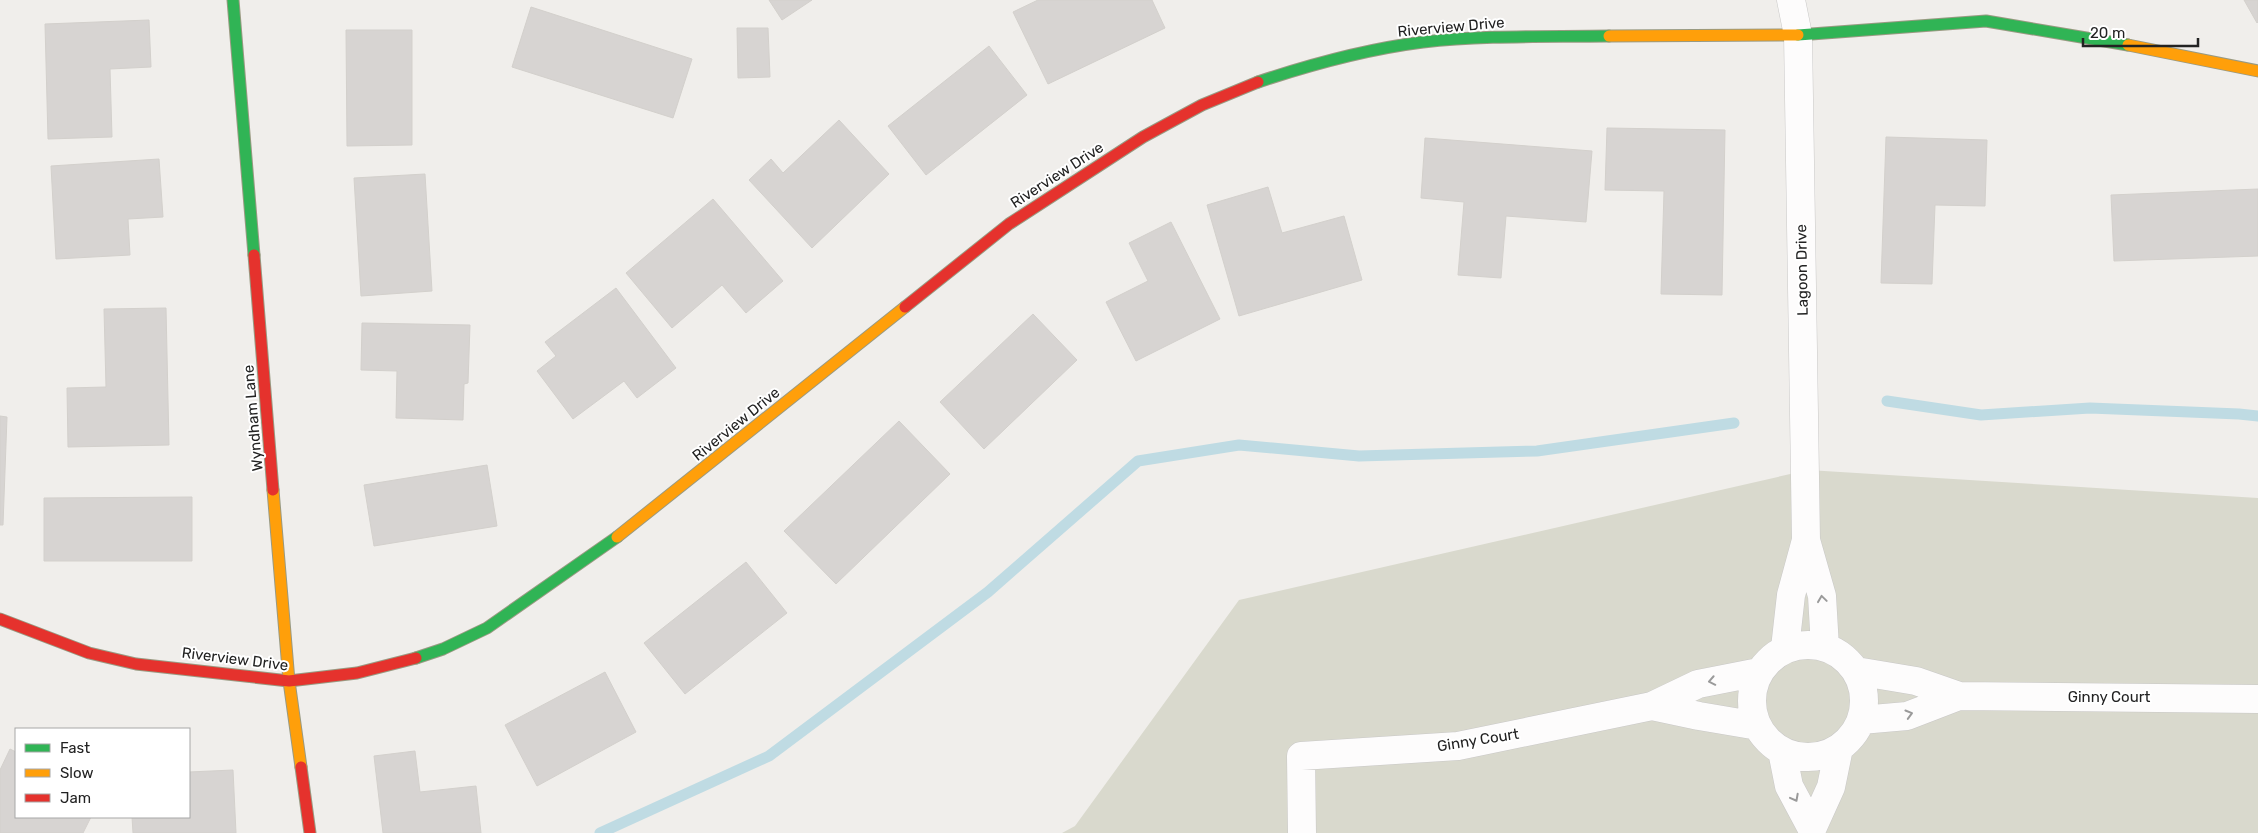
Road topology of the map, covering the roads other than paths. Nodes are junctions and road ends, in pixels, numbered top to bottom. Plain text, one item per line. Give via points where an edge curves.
1 (233, 0) edge
2 (1791, 0) edge
3 (1798, 36) junction
4 (2258, 71) edge
5 (1806, 540) junction
6 (0, 619) edge
7 (1785, 648) junction
8 (1825, 648) junction
9 (1856, 671) junction
10 (1760, 672) junction
11 (289, 681) junction
12 (1959, 696) junction
13 (2258, 699) edge
14 (1652, 706) junction
15 (1861, 720) junction
16 (1758, 726) junction
17 (1839, 748) junction
18 (1782, 751) junction
19 (1812, 831) edge
20 (310, 833) edge
21 (1302, 833) edge

1 - 11 street, Wyndham Lane
2 - 3 street, Lagoon Drive
3 - 4 street, Riverview Drive via 1986,21
3 - 5 street, Lagoon Drive
3 - 11 street, Riverview Drive via 1491,38 1424,42 1372,50 1244,86 1202,104 1143,137 1009,224 634,525 487,628 443,649 389,666
5 - 7 street via 1791,595
8 -> 5 street via 1822,596
6 - 11 street, Riverview Drive via 89,653 136,664
7 - 8 street via 1804,645
7 - 10 street
8 - 9 street via 1839,654
9 - 12 street via 1916,681
9 - 15 street via 1862,684 1864,702
10 -> 14 street via 1698,684
10 - 16 street via 1752,691 1752,710
11 - 20 street, Wyndham Lane
12 - 13 street, Ginny Court
15 -> 12 street via 1906,716
14 - 16 street
14 - 21 street, Ginny Court via 1458,746 1301,756
15 - 17 street via 1852,736
16 - 18 street
17 - 18 street via 1821,756 1802,757
17 - 19 street via 1831,787
18 -> 19 street via 1789,786

